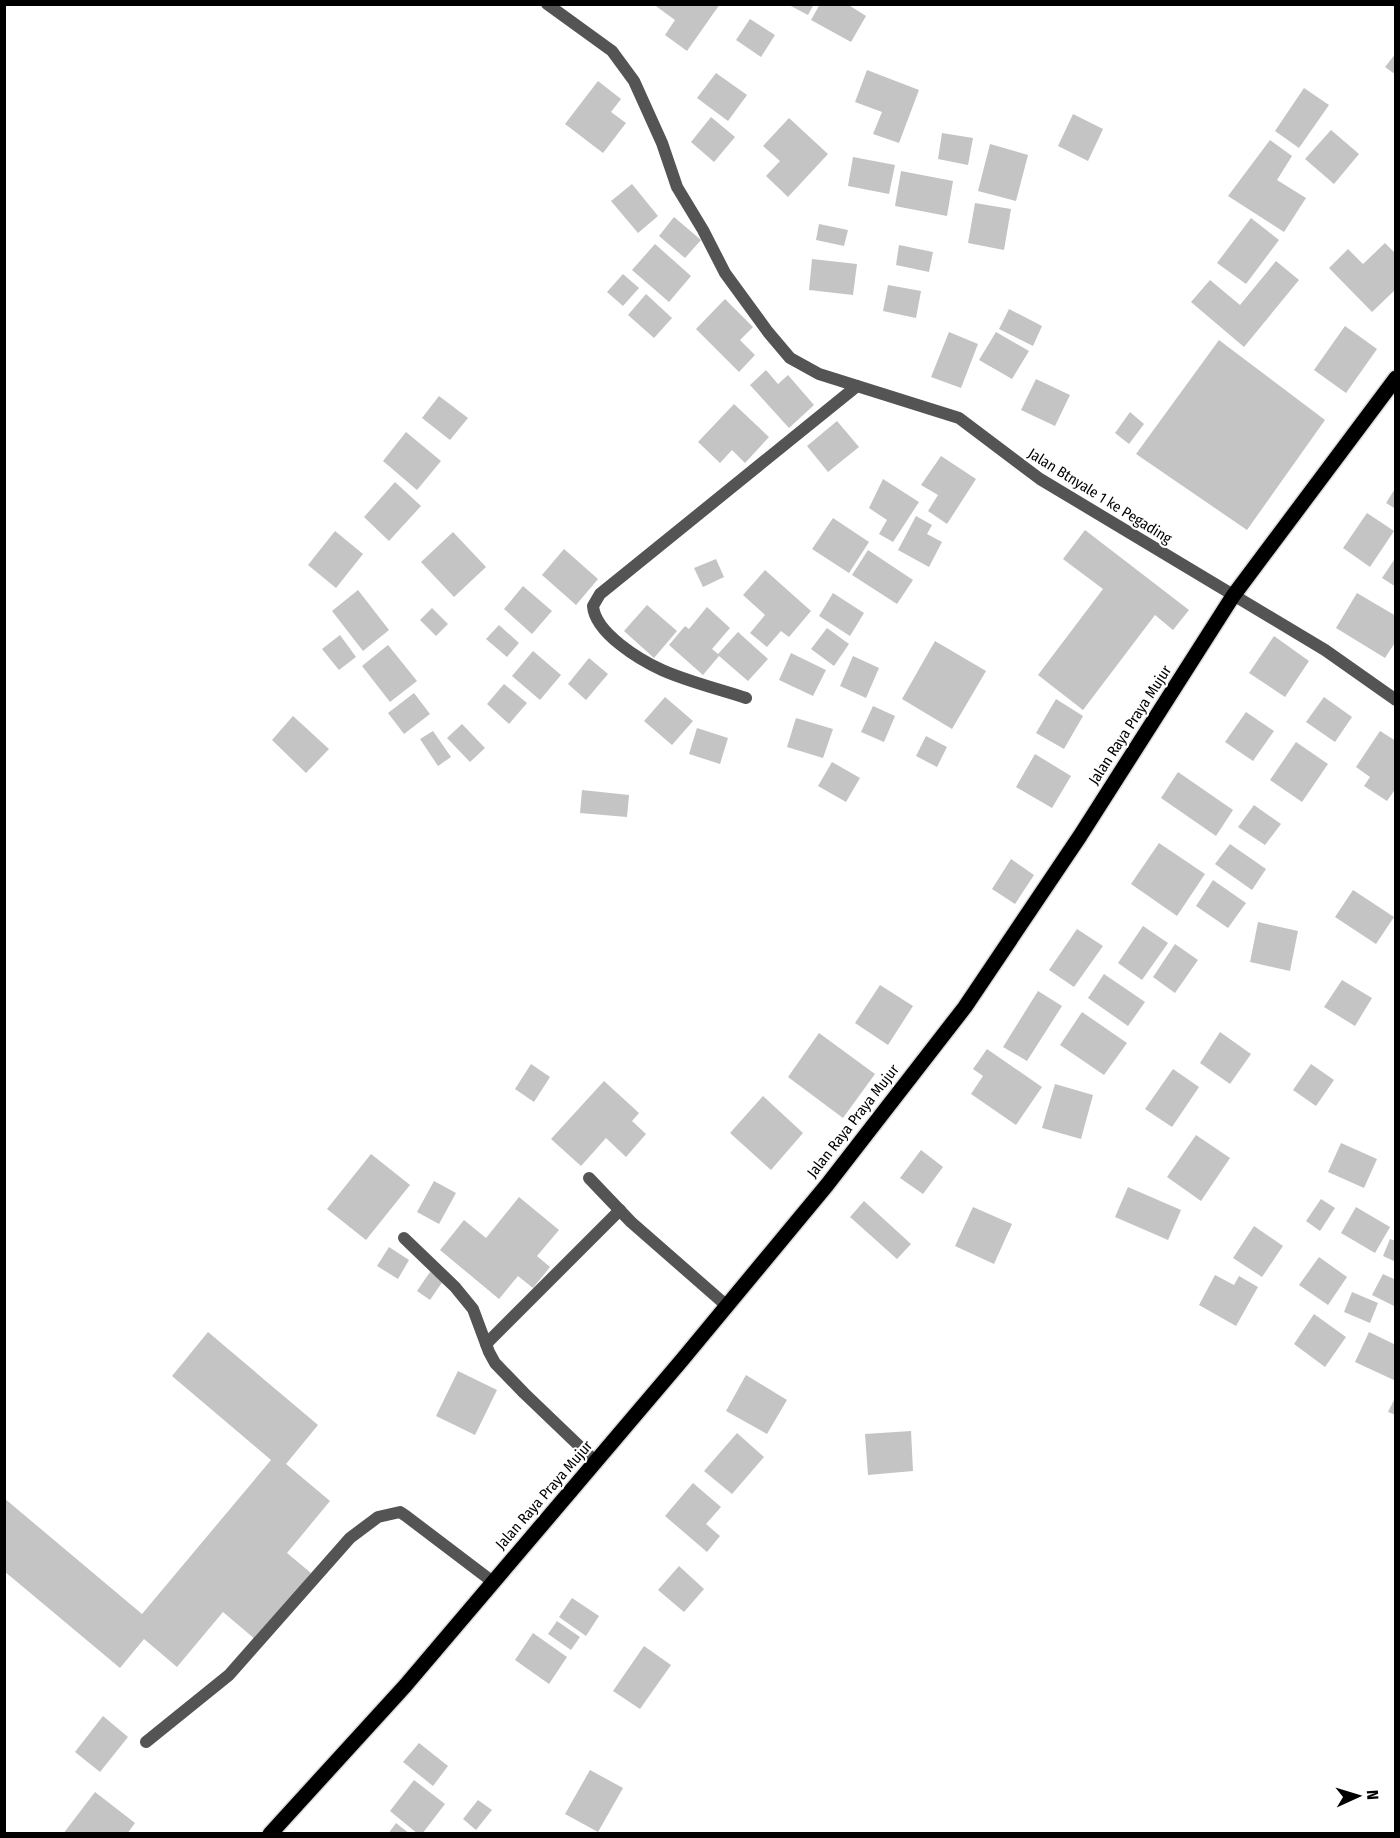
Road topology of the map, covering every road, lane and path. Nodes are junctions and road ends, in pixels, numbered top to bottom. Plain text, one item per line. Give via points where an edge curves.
1 (547, 4) edge
2 (1395, 378) edge
3 (857, 386) junction
4 (1233, 596) junction
5 (746, 698) dead end
6 (1395, 700) edge
7 (589, 1178) dead end
8 (620, 1210) junction
9 (404, 1238) dead end
10 (727, 1306) junction
11 (486, 1344) junction
12 (596, 1462) junction
13 (493, 1582) junction
14 (146, 1742) dead end
15 (270, 1833) edge

1 - 3 street, Jalan Btnyale 1 ke Pegading via 612,51 634,81 677,187 725,273 768,332 790,358 819,374
2 - 4 main road, Jalan Raya Praya Mujur
3 - 4 street, Jalan Btnyale 1 ke Pegading via 959,417 1040,479
3 - 5 street via 600,594 593,606 597,623 619,644 662,670
4 - 6 street, Jalan Btnyale 1 ke Pegading via 1326,650
4 - 10 main road, Jalan Raya Praya Mujur via 1074,846 965,1007
7 - 8 street
8 - 10 street
8 - 11 street
9 - 11 street via 473,1309
10 - 12 main road, Jalan Raya Praya Mujur
11 - 12 street via 495,1363
12 - 13 main road, Jalan Raya Praya Mujur
13 - 14 street via 400,1512 378,1517 350,1538 229,1675
13 - 15 main road, Jalan Raya Praya Mujur via 405,1686

